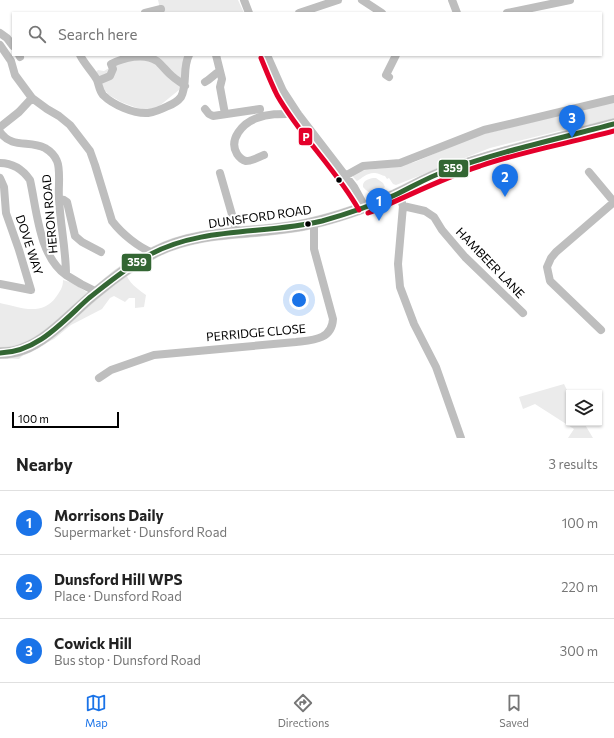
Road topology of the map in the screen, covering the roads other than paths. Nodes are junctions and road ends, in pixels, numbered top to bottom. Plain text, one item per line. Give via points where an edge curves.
1 (244, 0) edge
2 (338, 0) edge
3 (362, 0) edge
4 (452, 0) edge
5 (570, 0) edge
6 (161, 9) dead end
7 (149, 12) edge
8 (249, 12) edge
9 (302, 12) edge
10 (380, 12) edge
11 (457, 12) edge
12 (512, 12) edge
13 (0, 33) edge
14 (0, 45) edge
15 (12, 45) edge
16 (81, 56) edge
17 (188, 56) edge
18 (216, 56) edge
19 (267, 56) edge
20 (395, 56) edge
21 (220, 71) junction
22 (385, 75) dead end
23 (98, 81) junction
24 (205, 82) dead end
25 (185, 86) junction
26 (32, 98) junction
27 (614, 99) edge
28 (205, 109) dead end
29 (260, 109) dead end
30 (225, 114) junction
31 (298, 114) junction
32 (614, 124) edge
33 (0, 128) edge
34 (0, 132) edge
35 (264, 155) dead end
36 (0, 163) edge
37 (589, 172) dead end
38 (220, 173) dead end
39 (345, 176) junction
40 (0, 178) edge
41 (398, 193) junction
42 (59, 199) junction
43 (2, 202) edge
44 (614, 202) edge
45 (402, 206) junction
46 (365, 207) junction
47 (314, 223) junction
48 (237, 232) junction
49 (101, 252) dead end
50 (153, 253) junction
51 (66, 275) junction
52 (0, 284) edge
53 (97, 292) junction
54 (523, 313) dead end
55 (601, 330) dead end
56 (0, 353) edge
57 (99, 378) dead end
58 (461, 438) edge

1 - 8 street
2 - 9 street
3 - 10 street
4 - 11 street
5 - 12 street
6 - 7 street
13 - 15 street
14 - 26 street via 11,61 15,75
16 - 23 street
17 - 25 street
18 - 21 street
19 - 31 street via 283,91
20 - 22 street
21 - 24 street
21 - 30 street
23 - 25 street via 110,76 113,70 111,64 131,57 158,62
23 - 25 street via 102,94 114,103 147,113 174,103 180,98
26 - 33 street
26 - 50 street via 59,116 74,130 90,151 112,221 142,248
27 - 39 street via 484,130 400,163 363,166
28 - 30 street via 211,116
29 - 30 street
31 - 35 street via 272,114 250,121 242,128 233,142 240,158 245,161
31 - 39 street
32 - 41 main road, DUNSFORD ROAD via 478,159
34 - 42 street, HERON ROAD via 6,140 41,146 51,152 58,165
36 - 51 street via 18,168 30,180 46,248 56,266
37 - 44 street
38 - 48 street
39 - 46 street
40 - 43 street, DOVE WAY via 4,187
41 - 45 street
41 - 46 main road, DUNSFORD ROAD
42 - 49 street via 67,202 75,236
42 - 51 street, HERON ROAD
43 - 52 street, DOVE WAY via 31,290
44 - 55 street via 556,252 547,267 550,281 594,319
45 - 54 street, HAMBEER LANE via 425,211 434,217 465,257
45 - 58 street via 398,264 400,287 414,324 436,367
46 - 47 main road, DUNSFORD ROAD
47 - 48 main road, DUNSFORD ROAD via 273,230
47 - 57 street, PERRIDGE CLOSE via 314,249 333,319 332,327 323,337 296,342 154,355 110,370
48 - 50 main road, DUNSFORD ROAD via 180,243
50 - 53 main road, DUNSFORD ROAD via 120,273
51 - 53 street
53 - 56 main road, DUNSFORD ROAD via 33,345 22,350

